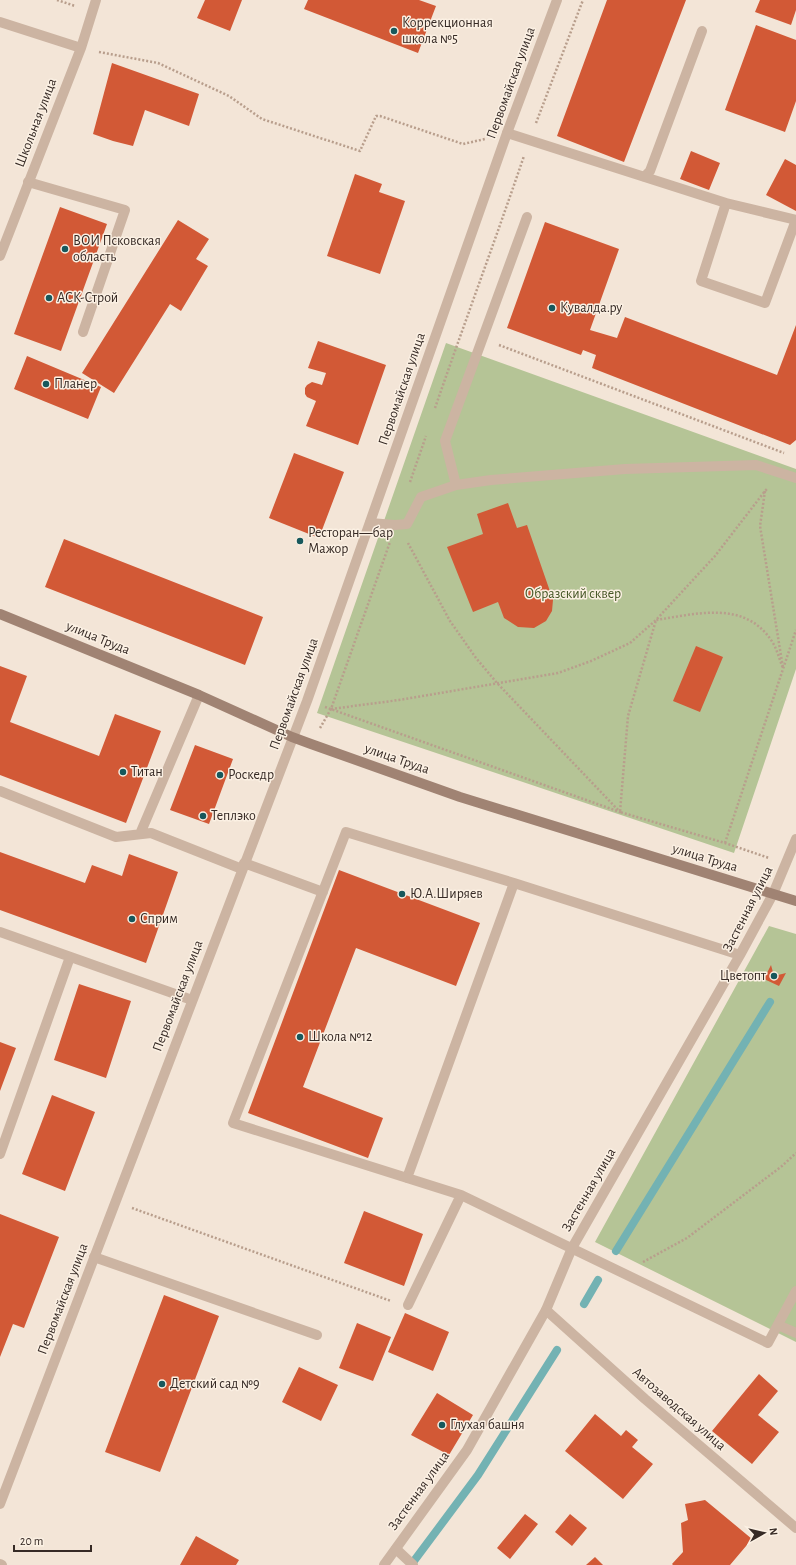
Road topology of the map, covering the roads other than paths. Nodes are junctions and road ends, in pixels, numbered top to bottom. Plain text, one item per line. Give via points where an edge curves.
1 (96, 0) edge
2 (557, 0) edge
3 (0, 22) edge
4 (702, 31) dead end
5 (80, 48) junction
6 (507, 133) junction
7 (644, 177) junction
8 (28, 182) junction
9 (726, 203) junction
10 (527, 217) dead end
11 (0, 256) edge
12 (83, 332) dead end
13 (796, 478) edge
14 (456, 485) junction
15 (370, 523) junction
16 (0, 614) edge
17 (199, 695) junction
18 (292, 737) junction
19 (0, 791) edge
20 (140, 834) junction
21 (796, 839) edge
22 (243, 866) junction
23 (514, 883) junction
24 (323, 892) junction
25 (773, 894) junction
26 (796, 901) edge
27 (0, 932) edge
28 (740, 955) junction
29 (70, 957) junction
30 (192, 1000) junction
31 (0, 1154) edge
32 (407, 1178) junction
33 (461, 1195) junction
34 (572, 1248) junction
35 (94, 1257) junction
36 (796, 1291) edge
37 (408, 1305) road end
38 (546, 1310) junction
39 (778, 1325) junction
40 (796, 1333) edge
41 (317, 1335) dead end
42 (0, 1504) edge
43 (796, 1528) edge
44 (396, 1549) junction
45 (410, 1562) edge
46 (384, 1565) edge

1 - 5 street, Школьная улица
2 - 6 street, Первомайская улица
3 - 5 street
4 - 7 street via 650,171
5 - 8 street, Школьная улица
6 - 7 street
6 - 15 street, Первомайская улица
7 - 9 street
8 - 11 street, Школьная улица
8 - 12 street via 124,210
9 - 9 street via 701,281 765,303 796,220
10 - 14 street via 445,441
13 - 14 street via 756,465 625,469
14 - 15 street via 421,497 408,524
15 - 18 street, Первомайская улица
16 - 17 main road, улица Труда
17 - 18 main road, улица Труда
17 - 20 street
18 - 22 street, Первомайская улица
18 - 25 main road, улица Труда via 460,797
19 - 20 street via 116,837
20 - 22 street via 151,834
21 - 25 street, Застенная улица
22 - 24 street
22 - 30 street, Первомайская улица
23 - 24 street via 346,832
23 - 28 street
23 - 32 street
24 - 32 street via 233,1122
25 - 26 main road, улица Труда
25 - 28 street, Застенная улица
27 - 29 street
28 - 34 street, Застенная улица
29 - 30 street
29 - 31 street
30 - 35 street, Первомайская улица
32 - 33 street
33 - 34 street
33 - 37 street
34 - 38 street, Застенная улица
34 - 39 street via 768,1343
35 - 41 street
35 - 42 street, Первомайская улица
36 - 39 street
38 - 43 street, Автозаводская улица via 645,1399
38 - 44 street, Застенная улица via 467,1450
39 - 40 street
44 - 45 street, Застенная улица
44 - 46 street, Застенная улица

